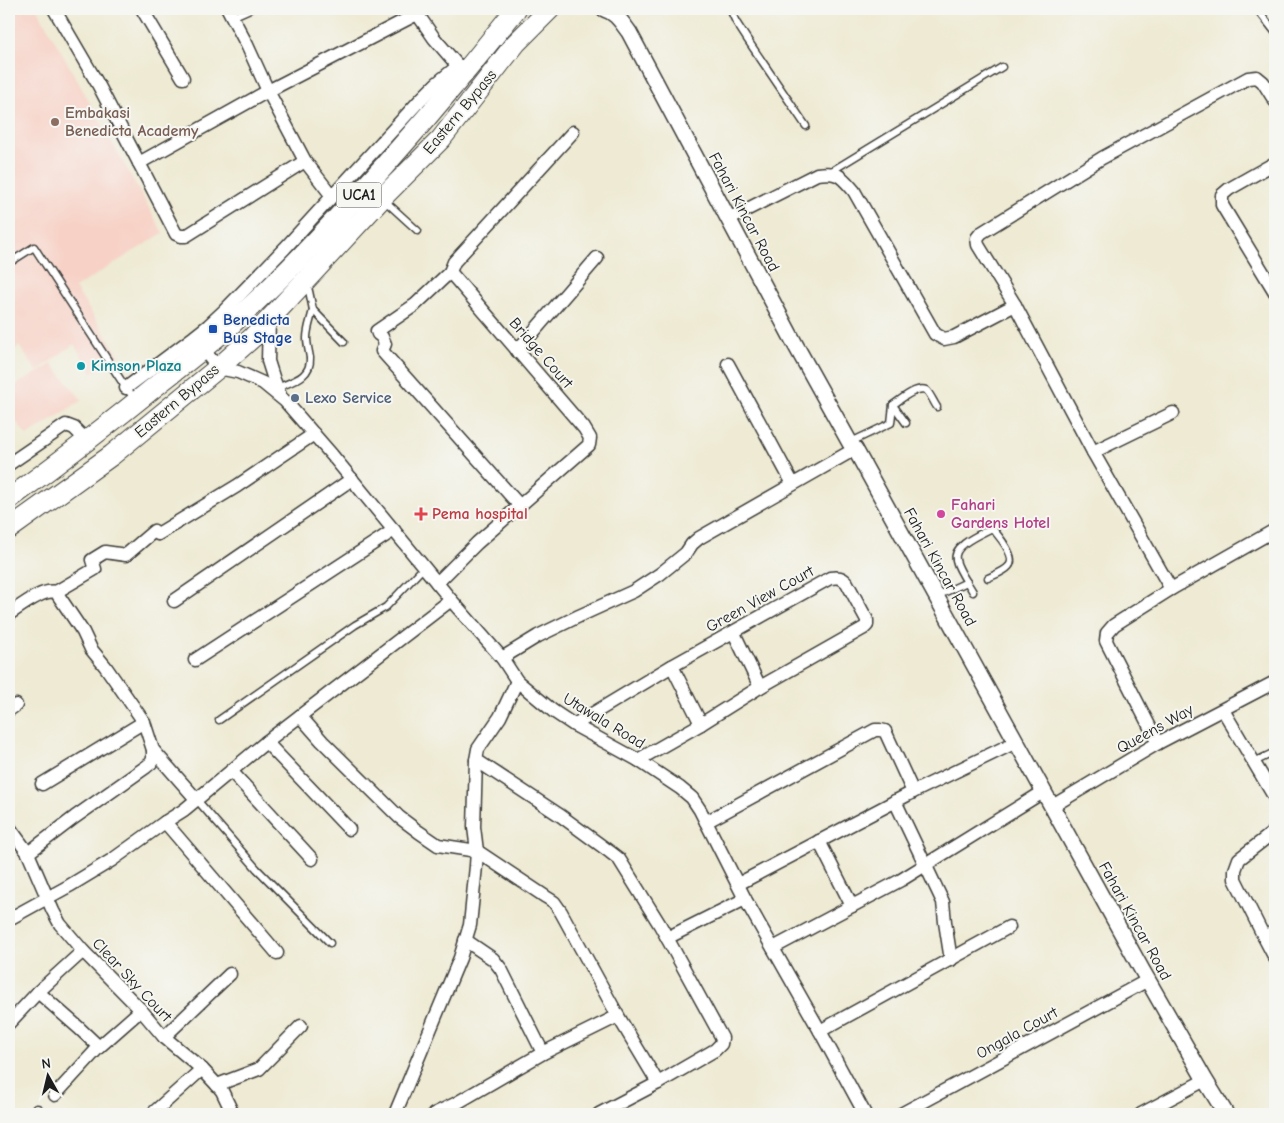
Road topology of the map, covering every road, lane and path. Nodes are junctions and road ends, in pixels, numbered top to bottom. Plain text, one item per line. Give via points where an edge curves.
1 (54, 9) edge
2 (142, 9) edge
3 (250, 9) edge
4 (516, 9) edge
5 (550, 9) edge
6 (604, 9) edge
7 (730, 9) edge
8 (1257, 9) edge
9 (415, 12) edge
10 (230, 13) edge
11 (1274, 30) edge
12 (464, 66) junction
13 (1002, 68) dead end
14 (183, 78) dead end
15 (268, 90) junction
16 (1275, 101) edge
17 (806, 126) dead end
18 (573, 132) dead end
19 (305, 161) junction
20 (138, 162) junction
21 (1275, 163) edge
22 (374, 165) junction
23 (830, 172) junction
24 (332, 196) junction
25 (382, 198) junction
26 (728, 219) junction
27 (418, 231) dead end
28 (597, 258) dead end
29 (9, 263) edge
30 (450, 272) junction
31 (304, 281) junction
32 (1275, 292) edge
33 (1015, 305) junction
34 (312, 310) junction
35 (269, 319) junction
36 (344, 342) dead end
37 (203, 349) junction
38 (517, 350) junction
39 (728, 364) dead end
40 (218, 368) junction
41 (279, 393) junction
42 (132, 395) junction
43 (893, 406) junction
44 (937, 407) dead end
45 (1173, 413) dead end
46 (906, 423) dead end
47 (314, 434) junction
48 (87, 441) junction
49 (852, 446) junction
50 (1093, 452) junction
51 (9, 464) edge
52 (352, 479) junction
53 (793, 484) junction
54 (9, 498) edge
55 (520, 506) junction
56 (9, 530) edge
57 (394, 530) junction
58 (1275, 530) edge
59 (424, 567) junction
60 (988, 578) dead end
61 (968, 582) junction
62 (437, 583) junction
63 (1171, 589) junction
64 (56, 592) junction
65 (973, 592) dead end
66 (936, 596) junction
67 (452, 600) junction
68 (174, 601) dead end
69 (9, 614) edge
70 (734, 633) junction
71 (502, 658) junction
72 (195, 660) dead end
73 (672, 666) junction
74 (517, 681) junction
75 (1275, 682) edge
76 (760, 687) junction
77 (1223, 710) junction
78 (300, 716) junction
79 (219, 720) dead end
80 (144, 722) junction
81 (701, 724) junction
82 (574, 726) junction
83 (266, 742) junction
84 (1016, 742) junction
85 (1158, 744) junction
86 (153, 750) junction
87 (1275, 752) edge
88 (476, 760) junction
89 (638, 760) junction
90 (1254, 762) junction
91 (231, 771) junction
92 (42, 784) dead end
93 (913, 792) junction
94 (1043, 792) junction
95 (1275, 798) edge
96 (197, 800) junction
97 (895, 801) junction
98 (1051, 807) junction
99 (164, 822) junction
100 (706, 822) junction
101 (9, 827) edge
102 (349, 830) dead end
103 (1275, 831) edge
104 (819, 841) junction
105 (477, 851) junction
106 (28, 853) junction
107 (312, 859) dead end
108 (925, 865) junction
109 (738, 884) junction
110 (47, 898) junction
111 (745, 899) junction
112 (852, 906) junction
113 (9, 919) edge
114 (1009, 927) dead end
115 (1275, 931) edge
116 (1264, 937) junction
117 (667, 938) junction
118 (465, 940) junction
119 (330, 943) dead end
120 (773, 948) junction
121 (83, 951) junction
122 (277, 953) dead end
123 (1275, 958) edge
124 (951, 960) junction
125 (230, 974) dead end
126 (1148, 980) junction
127 (38, 992) junction
128 (141, 1010) junction
129 (618, 1016) junction
130 (9, 1023) edge
131 (301, 1026) dead end
132 (820, 1031) junction
133 (164, 1037) junction
134 (99, 1047) junction
135 (543, 1053) junction
136 (202, 1069) junction
137 (1205, 1080) junction
138 (658, 1083) junction
139 (217, 1085) junction
140 (55, 1095) dead end
141 (862, 1113) edge
142 (152, 1114) edge
143 (233, 1114) edge
144 (395, 1114) edge
145 (434, 1114) edge
146 (600, 1114) edge
147 (902, 1114) edge
148 (1141, 1114) edge
149 (1226, 1114) edge

1 - 20 street
2 - 14 street
3 - 10 lane
4 - 12 main road, Eastern Bypass / UCA1
5 - 25 main road, Eastern Bypass / UCA1 via 516,43 441,139
6 - 26 street, Fahari Kincar Road via 610,10 629,32
7 - 17 lane
8 - 11 lane
9 - 12 street via 434,38
9 - 15 street
10 - 15 street
12 - 22 main road, Eastern Bypass / UCA1
13 - 23 lane
15 - 19 street
15 - 20 street
16 - 33 street via 1263,82 1248,78 1102,158 981,233 977,238 978,246
18 - 30 street via 454,262
19 - 20 street via 186,236 176,234
19 - 24 street
21 - 32 street via 1222,195 1222,204
22 - 24 street
22 - 37 main road, Eastern Bypass / UCA1 via 298,260
23 - 26 street via 817,174
23 - 33 street via 841,176 854,191 935,334 944,339 954,337
24 - 42 street via 224,311
25 - 27 lane
25 - 31 main road, Eastern Bypass / UCA1
26 - 49 street, Fahari Kincar Road
28 - 38 street
29 - 42 lane via 34,247
30 - 38 street, Bridge Court
30 - 55 street via 415,305 377,331 385,344 382,351
31 - 34 lane
31 - 35 main road, Eastern Bypass / UCA1
33 - 50 street
34 - 36 lane
34 - 41 lane via 307,336 310,368
35 - 40 main road, Eastern Bypass / UCA1
35 - 41 street via 268,361
37 - 40 street
37 - 42 main road, Eastern Bypass / UCA1
38 - 55 street, Bridge Court via 590,438 589,445
39 - 53 street
40 - 41 street, Utawala Road via 238,372
40 - 56 main road, Eastern Bypass / UCA1 via 112,455
41 - 47 street, Utawala Road
42 - 48 main road, Eastern Bypass / UCA1
43 - 44 lane via 912,392 922,390 928,392
43 - 46 lane
43 - 49 lane via 891,423
45 - 50 street
47 - 52 street, Utawala Road
47 - 64 street via 158,534 154,531 126,555 105,552 92,560 95,569
48 - 51 street via 66,425
48 - 54 main road, Eastern Bypass / UCA1
49 - 53 street
49 - 66 street, Fahari Kincar Road
50 - 63 street
52 - 57 street, Utawala Road
52 - 68 street
53 - 71 street via 699,538 686,553 634,591 538,636
55 - 62 street, Bridge Court
57 - 59 street, Utawala Road
57 - 72 street
58 - 63 street
59 - 62 street, Utawala Road
59 - 79 lane via 386,607
60 - 61 lane via 1011,563 1003,542 992,528 964,543 957,552 957,564
61 - 65 lane
61 - 66 lane
62 - 67 street, Utawala Road
63 - 85 street via 1114,626 1107,633 1106,641
64 - 69 street via 51,590 41,594
64 - 80 street via 91,649
66 - 84 street, Fahari Kincar Road
67 - 71 street, Utawala Road
67 - 78 street
70 - 73 street, Green View Court
70 - 76 street
70 - 76 street, Green View Court via 837,577 847,583 868,620 864,628
71 - 74 street, Utawala Road
73 - 81 street
73 - 82 street, Green View Court
74 - 82 street, Utawala Road
74 - 88 street via 500,717 478,748
75 - 77 street, Queens Way
76 - 81 street, Green View Court
77 - 85 street, Queens Way
77 - 90 street
78 - 83 street
78 - 105 street via 399,817 418,832 438,845
80 - 86 street
80 - 92 street
81 - 89 street, Green View Court
82 - 89 street, Utawala Road
83 - 91 street
83 - 102 street
84 - 93 street
84 - 94 street, Fahari Kincar Road
85 - 98 street, Queens Way
86 - 96 street
86 - 106 street via 151,763
87 - 90 lane
88 - 105 street via 474,827
88 - 117 street via 561,816 618,859
89 - 100 street, Utawala Road via 692,798
90 - 95 street
91 - 96 street
91 - 107 street
93 - 97 street
93 - 100 street via 885,731 875,730
94 - 98 street, Fahari Kincar Road
94 - 108 street
96 - 99 street
96 - 119 lane via 257,869
97 - 104 street
97 - 108 street
98 - 126 street, Fahari Kincar Road
99 - 110 street via 112,860
99 - 122 street
100 - 109 street, Utawala Road
101 - 106 street, Clear Sky Court
103 - 116 street via 1239,859 1235,870 1235,879
104 - 109 street
104 - 112 street
105 - 118 street via 470,925
105 - 129 street via 554,902
106 - 110 street, Clear Sky Court
108 - 112 street
108 - 124 street via 943,902
109 - 111 street, Utawala Road
110 - 113 street
110 - 121 street, Clear Sky Court via 60,924
111 - 117 street
111 - 120 street, Utawala Road
112 - 120 street
114 - 124 street
115 - 116 street
116 - 123 street
117 - 138 street via 722,1038 715,1050
118 - 135 street via 493,959 501,969
118 - 144 street
120 - 132 street, Utawala Road
121 - 127 street
121 - 128 street, Clear Sky Court
124 - 132 street
125 - 133 street
126 - 137 street, Fahari Kincar Road
126 - 147 street, Ongala Court
127 - 130 street
127 - 134 street
128 - 133 street, Clear Sky Court
128 - 134 street
129 - 135 street
129 - 138 street
131 - 139 street via 259,1069
132 - 141 street, Utawala Road
133 - 136 street, Clear Sky Court
134 - 140 street
135 - 145 street
136 - 139 street, Clear Sky Court
136 - 142 street
137 - 148 street
137 - 149 street, Fahari Kincar Road
138 - 146 street
139 - 143 street, Clear Sky Court

